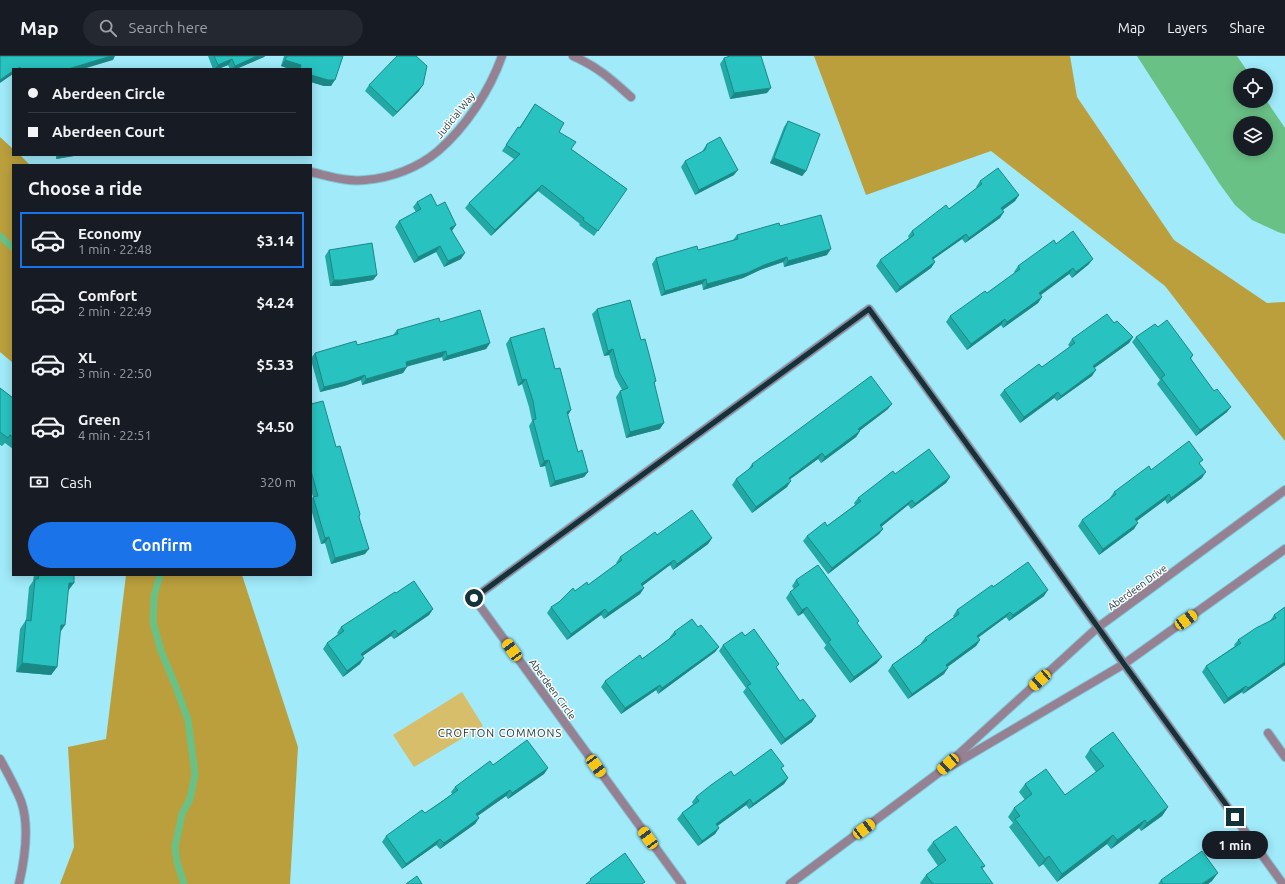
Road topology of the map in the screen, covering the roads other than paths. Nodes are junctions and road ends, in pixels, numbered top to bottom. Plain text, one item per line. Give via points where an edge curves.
1 (502, 56) edge
2 (572, 56) edge
3 (632, 97) dead end
4 (312, 172) edge
5 (1285, 490) edge
6 (1285, 549) edge
7 (1098, 628) junction
8 (1124, 664) junction
9 (1268, 733) dead end
10 (1285, 757) edge
11 (0, 759) edge
12 (937, 774) junction
13 (19, 884) edge
14 (682, 884) edge
15 (790, 884) edge
16 (1283, 884) edge

1 - 4 street, Judicial Way via 480,102 457,132 437,151 413,167 387,176 364,180 342,179
2 - 3 street via 604,72
5 - 7 street, Aberdeen Drive
6 - 8 street, Aberdeen Drive
7 - 8 street
7 - 12 street, Aberdeen Drive
7 - 14 street, Aberdeen Circle via 869,309 474,598
8 - 12 street, Aberdeen Drive
8 - 16 street
9 - 10 street
11 - 13 street via 21,801 26,830 24,861
12 - 15 street, Aberdeen Drive

